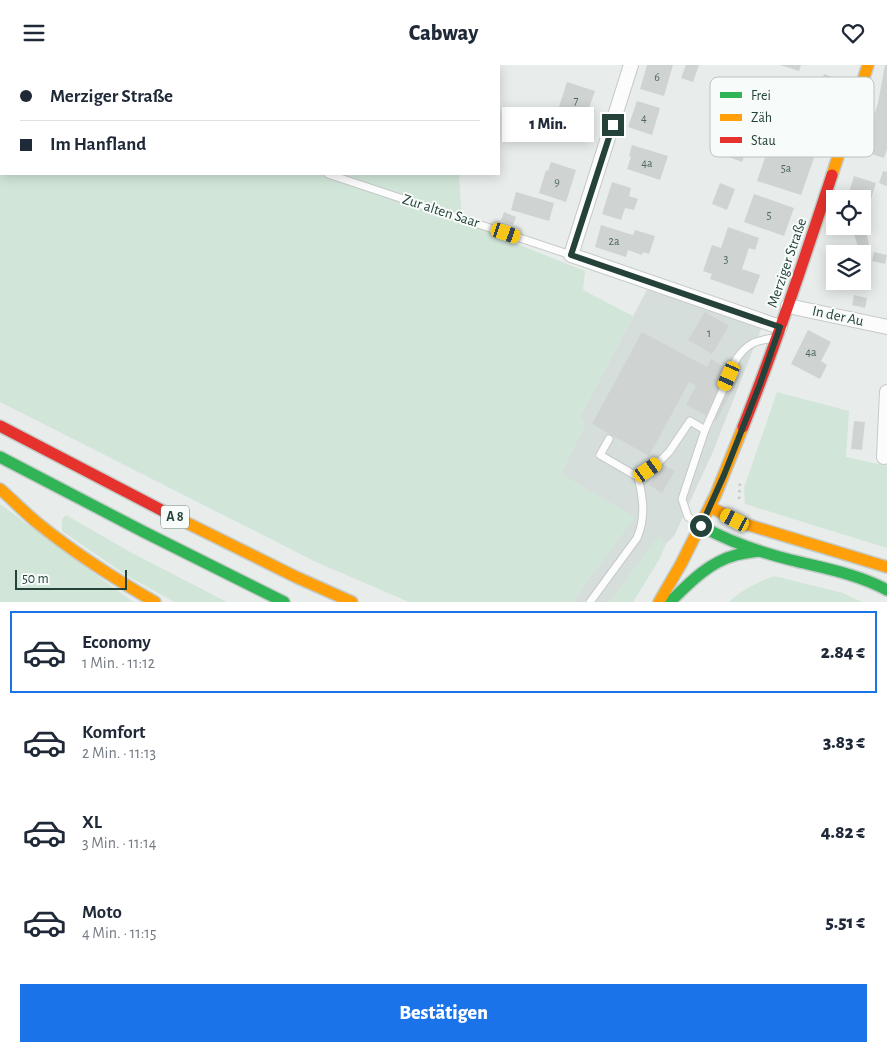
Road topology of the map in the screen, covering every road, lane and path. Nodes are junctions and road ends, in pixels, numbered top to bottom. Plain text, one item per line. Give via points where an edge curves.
1 (631, 65) edge
2 (868, 65) edge
3 (864, 77) edge
4 (837, 157) edge
5 (331, 175) edge
6 (571, 255) junction
7 (788, 306) junction
8 (887, 327) edge
9 (778, 332) junction
10 (887, 392) edge
11 (0, 426) edge
12 (705, 430) junction
13 (609, 439) dead end
14 (0, 457) edge
15 (885, 457) edge
16 (638, 477) junction
17 (741, 479) dead end
18 (0, 489) edge
19 (710, 507) junction
20 (742, 523) junction
21 (701, 526) junction
22 (758, 551) junction
23 (887, 567) edge
24 (887, 591) edge
25 (155, 602) edge
26 (284, 602) edge
27 (352, 602) edge
28 (590, 602) edge
29 (659, 602) edge
30 (670, 602) edge

1 - 6 street
2 - 3 main road, Merziger Straße
4 - 7 main road, Merziger Straße
5 - 6 lane, Zur alten Saar
6 - 9 street, Zur alten Saar
7 - 8 street, In der Au
7 - 9 main road, Merziger Straße
9 - 12 lane via 744,348
9 - 19 main road, Merziger Straße
10 - 15 street
11 - 27 main road, A 8 via 296,577
12 - 16 lane via 690,421 669,452
12 - 21 lane via 682,499 688,517
13 - 16 lane via 600,455
14 - 26 main road, A 8
16 - 28 lane via 643,499 641,528
17 - 20 path via 738,495 740,505 747,512
18 - 25 main road via 77,553
19 - 20 main road
19 - 21 main road, Merziger Straße
20 - 23 main road
21 - 22 main road via 733,544
21 - 29 main road, Merziger Straße
22 - 24 main road via 832,570
22 - 30 main road via 735,555 714,565 698,575

